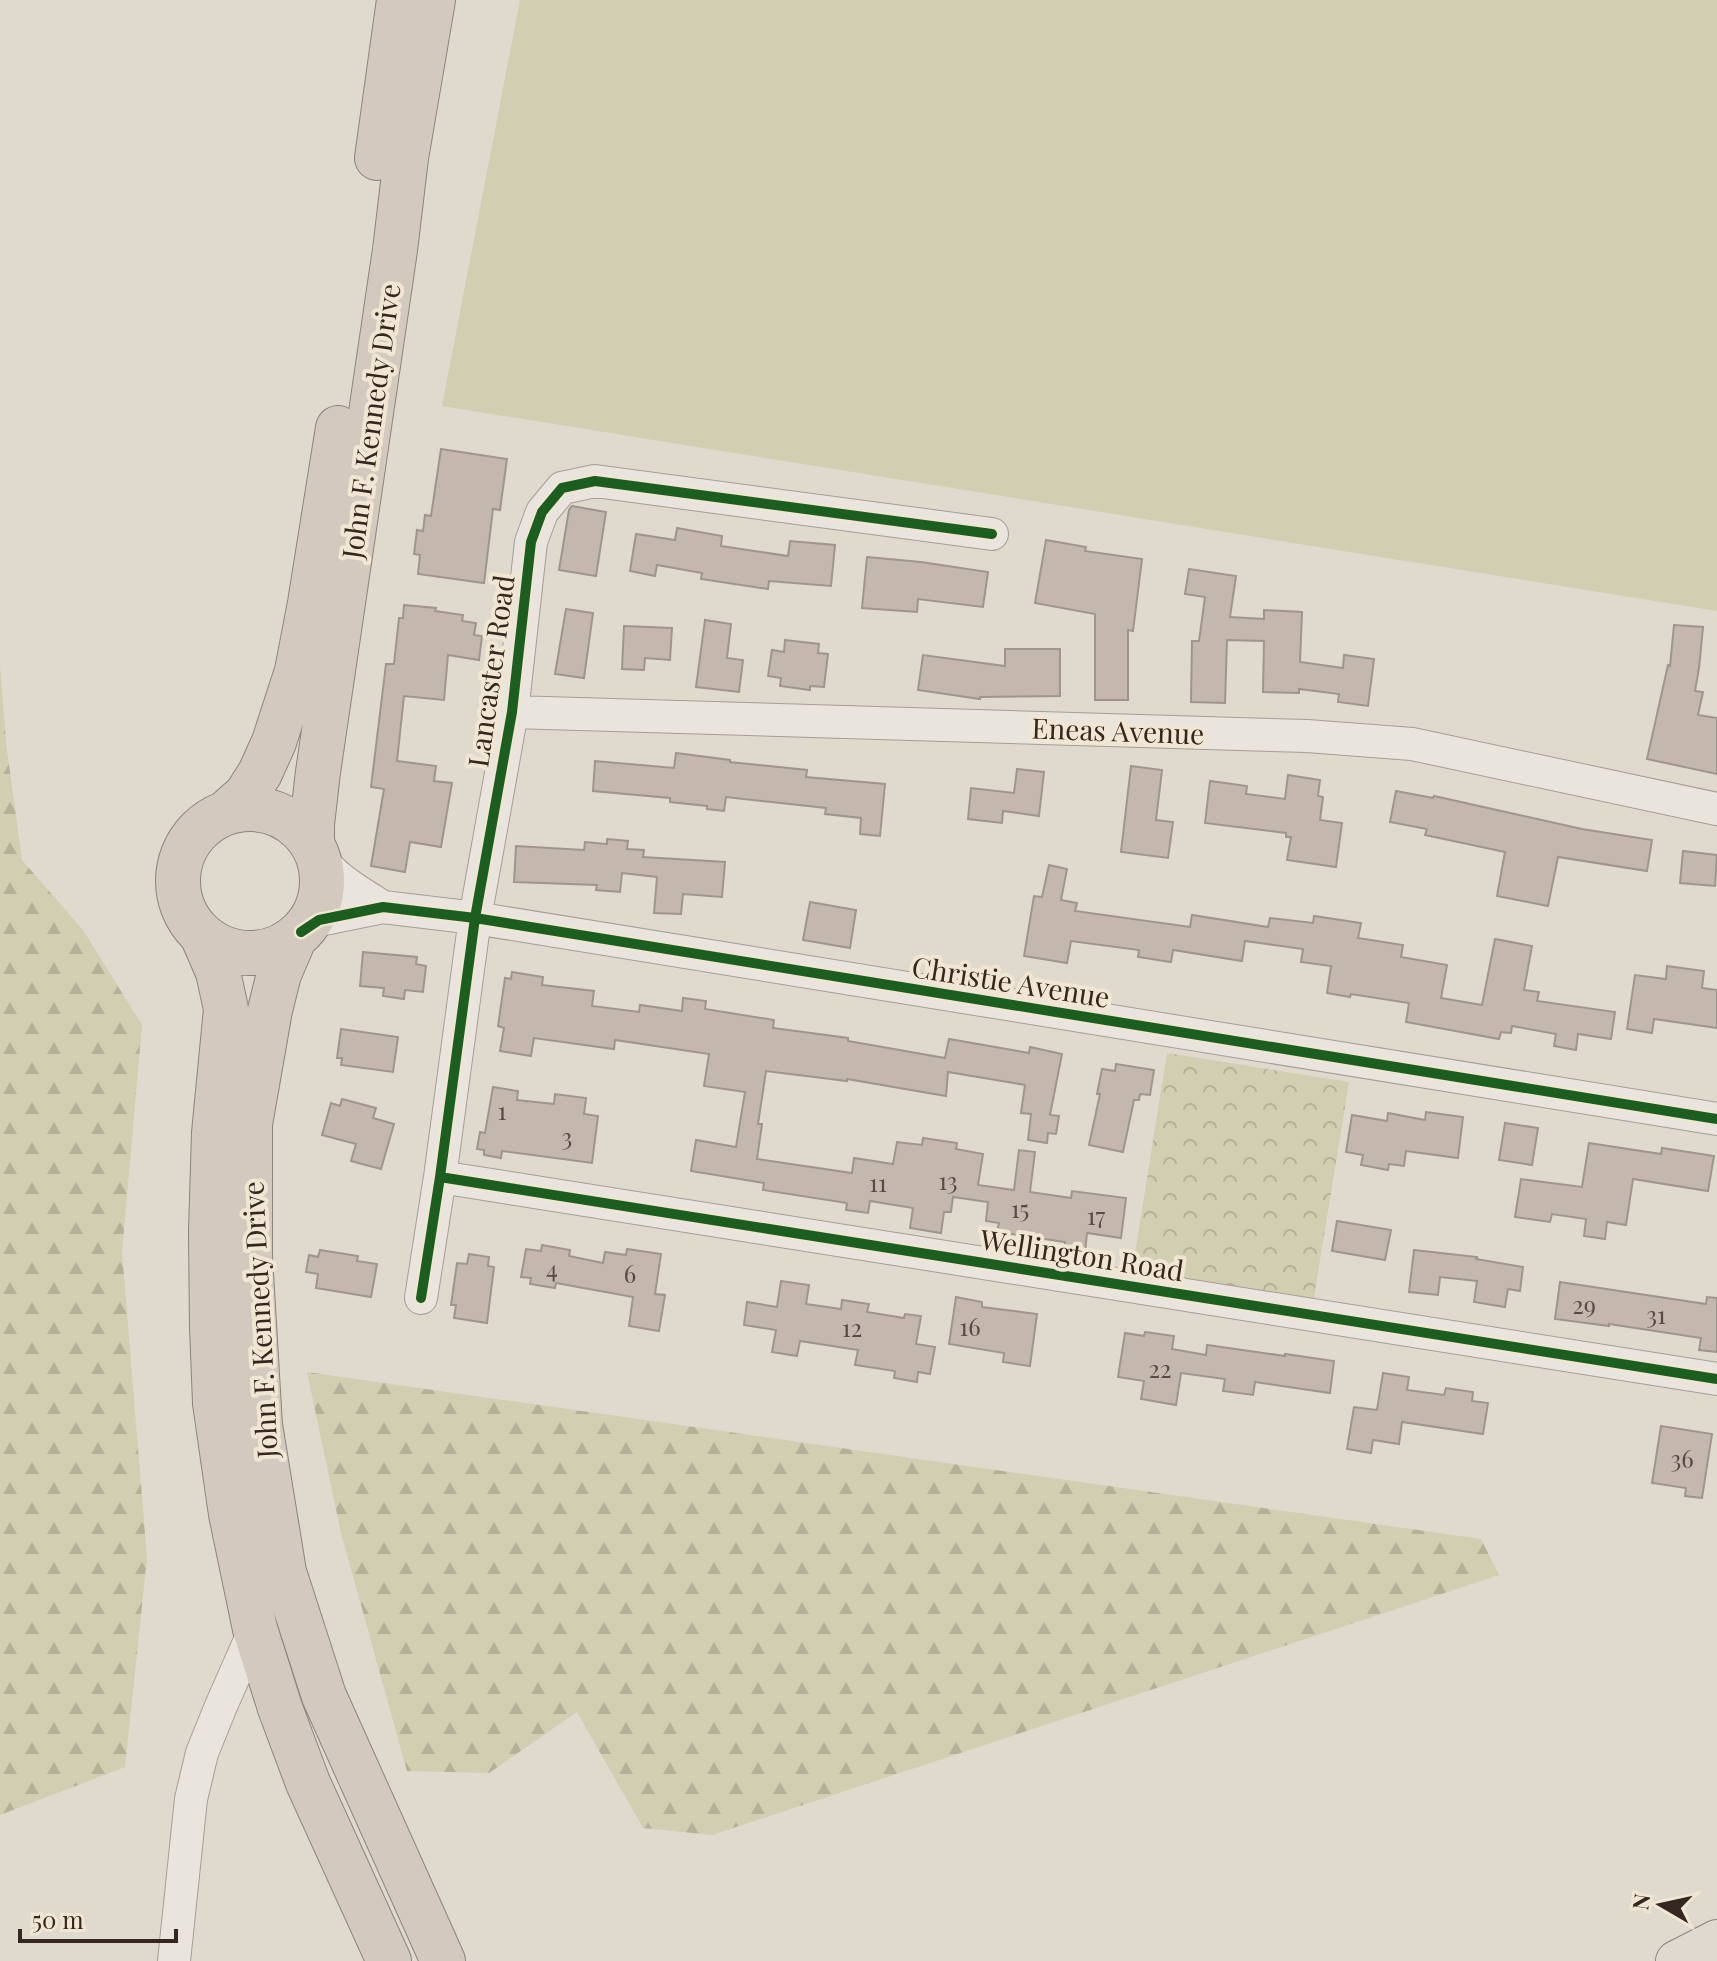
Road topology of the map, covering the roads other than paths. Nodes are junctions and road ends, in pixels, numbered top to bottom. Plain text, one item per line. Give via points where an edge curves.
1 (399, 0) edge
2 (433, 0) edge
3 (992, 534) dead end
4 (512, 712) junction
5 (1717, 809) edge
6 (228, 811) junction
7 (315, 849) junction
8 (383, 907) junction
9 (475, 918) junction
10 (202, 935) junction
11 (297, 936) junction
12 (1717, 1119) edge
13 (440, 1177) junction
14 (421, 1298) dead end
15 (1717, 1379) edge
16 (255, 1629) junction
17 (1717, 1940) edge
18 (174, 1961) edge
19 (389, 1961) edge
20 (443, 1961) edge
21 (1676, 1961) edge

1 - 6 highway, John F. Kennedy Drive via 297,671 260,773
2 - 7 highway, John F. Kennedy Drive via 318,772
3 - 4 street, Lancaster Road via 595,481 562,488 542,512 531,542
4 - 5 street, Eneas Avenue via 1307,736 1412,744
4 - 9 street, Lancaster Road
6 - 7 highway via 274,812 295,823
6 - 10 highway, John F. Kennedy Drive via 195,834 179,869 179,896
7 - 8 street, Christie Avenue via 344,883
7 - 11 highway, John F. Kennedy Drive via 322,894
8 - 9 street, Christie Avenue
8 - 11 street, Christie Avenue via 319,920
9 - 12 street, Christie Avenue
9 - 13 street, Lancaster Road
10 - 11 highway via 244,953 278,948
10 - 16 highway, John F. Kennedy Drive via 226,1009 212,1176 215,1403
11 - 20 highway, John F. Kennedy Drive via 279,974 250,1124 250,1256 260,1425 284,1572 324,1696
13 - 14 street, Lancaster Road
13 - 15 street, Wellington Road
16 - 18 street via 198,1768
16 - 19 highway, John F. Kennedy Drive via 308,1783
17 - 21 main road

